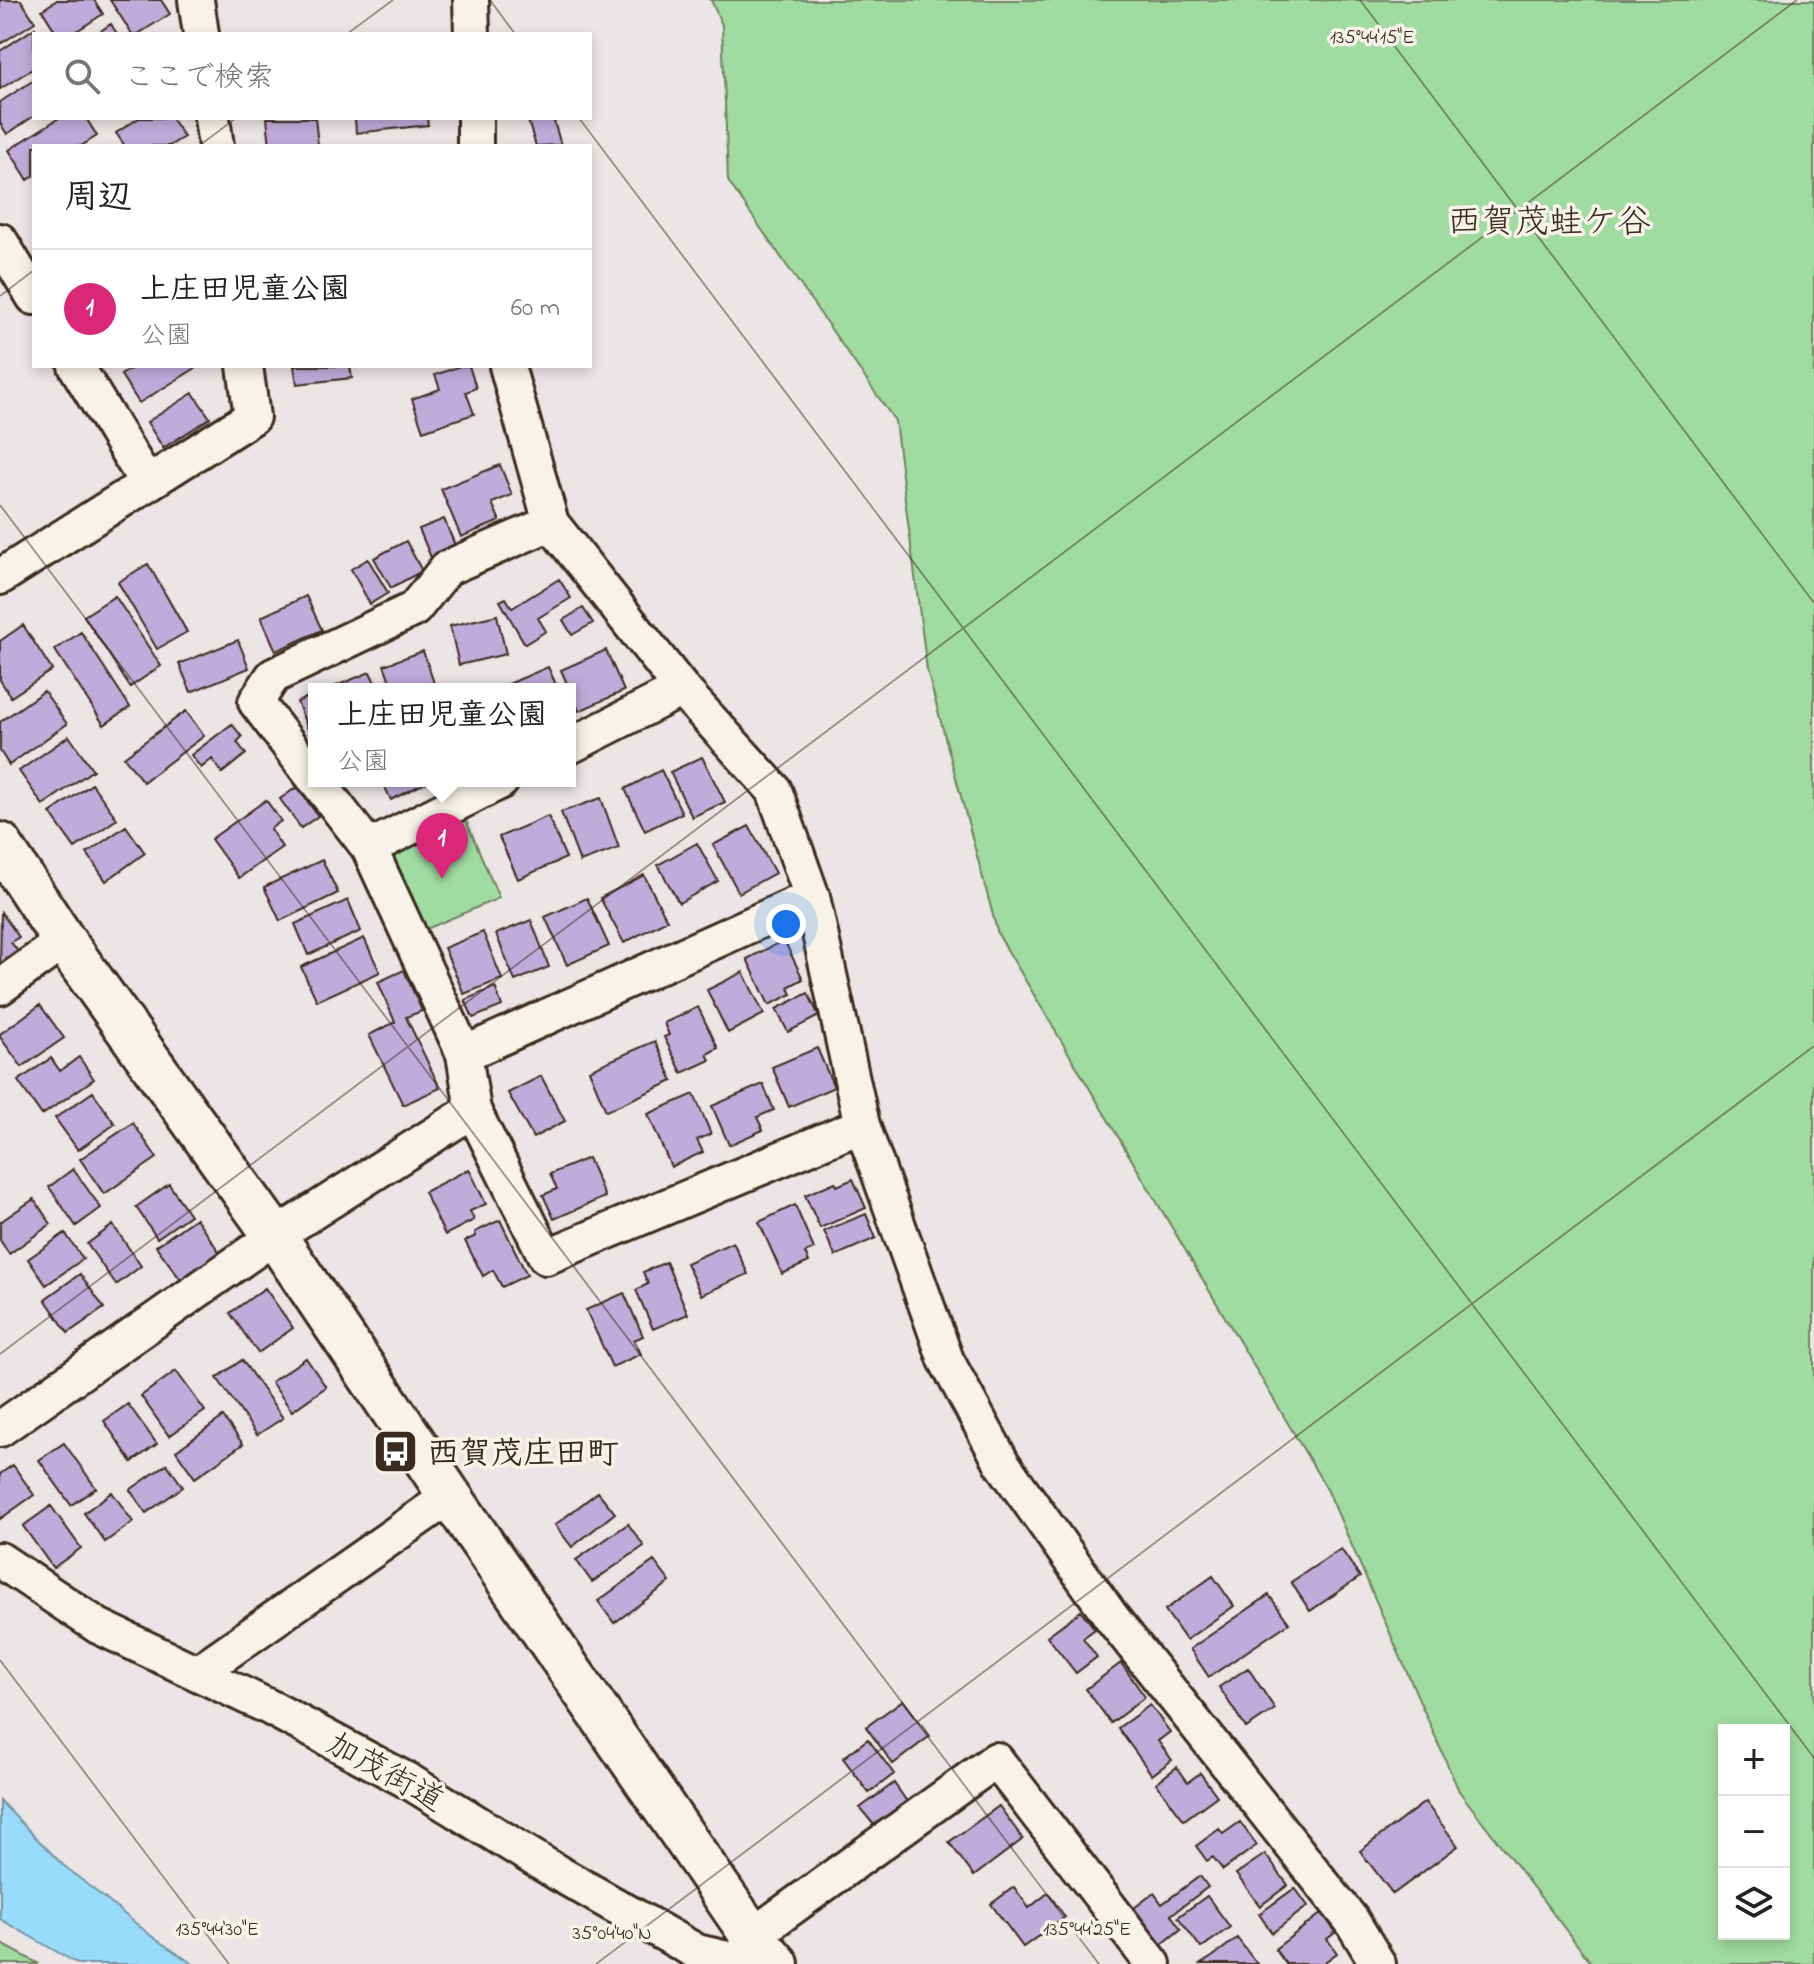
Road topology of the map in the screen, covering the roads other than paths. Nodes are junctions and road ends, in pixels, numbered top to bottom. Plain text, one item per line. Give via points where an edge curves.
1 (196, 0) edge
2 (471, 0) edge
3 (201, 32) edge
4 (472, 32) edge
5 (212, 120) edge
6 (475, 120) edge
7 (216, 144) edge
8 (475, 144) edge
9 (0, 241) edge
10 (32, 294) edge
11 (77, 368) edge
12 (245, 368) edge
13 (508, 368) edge
14 (147, 483) junction
15 (551, 523) junction
16 (0, 577) edge
17 (682, 689) junction
18 (576, 743) edge
19 (308, 770) edge
20 (321, 787) edge
21 (489, 787) edge
22 (0, 844) edge
23 (369, 848) junction
24 (812, 897) junction
25 (64, 941) junction
26 (0, 987) edge
27 (464, 1054) junction
28 (473, 1110) junction
29 (862, 1125) junction
30 (275, 1236) junction
31 (0, 1429) edge
32 (450, 1496) junction
33 (0, 1560) edge
34 (197, 1673) junction
35 (768, 1954) edge
36 (1153, 1964) edge
37 (1378, 1964) edge

1 - 3 street
2 - 4 street
5 - 7 street
6 - 8 street
9 - 10 street
11 - 14 street
12 - 14 street via 252,417
13 - 15 street
14 - 16 street
15 - 17 street
15 - 19 street via 447,568 414,609 273,676 256,702
17 - 18 street
17 - 24 street via 774,790
20 - 23 street
21 - 23 street
22 - 25 street
23 - 27 street
24 - 27 street
24 - 29 street
25 - 26 street
25 - 30 street
27 - 28 street
28 - 29 street via 546,1257
28 - 30 street
29 - 37 street via 946,1360 1002,1463 1112,1618 1352,1921
30 - 31 street
30 - 32 street
32 - 34 street
32 - 35 street
33 - 34 street, 加茂街道 via 98,1626
34 - 35 street, 加茂街道 via 410,1782 697,1952 732,1960
35 - 36 street via 996,1760

